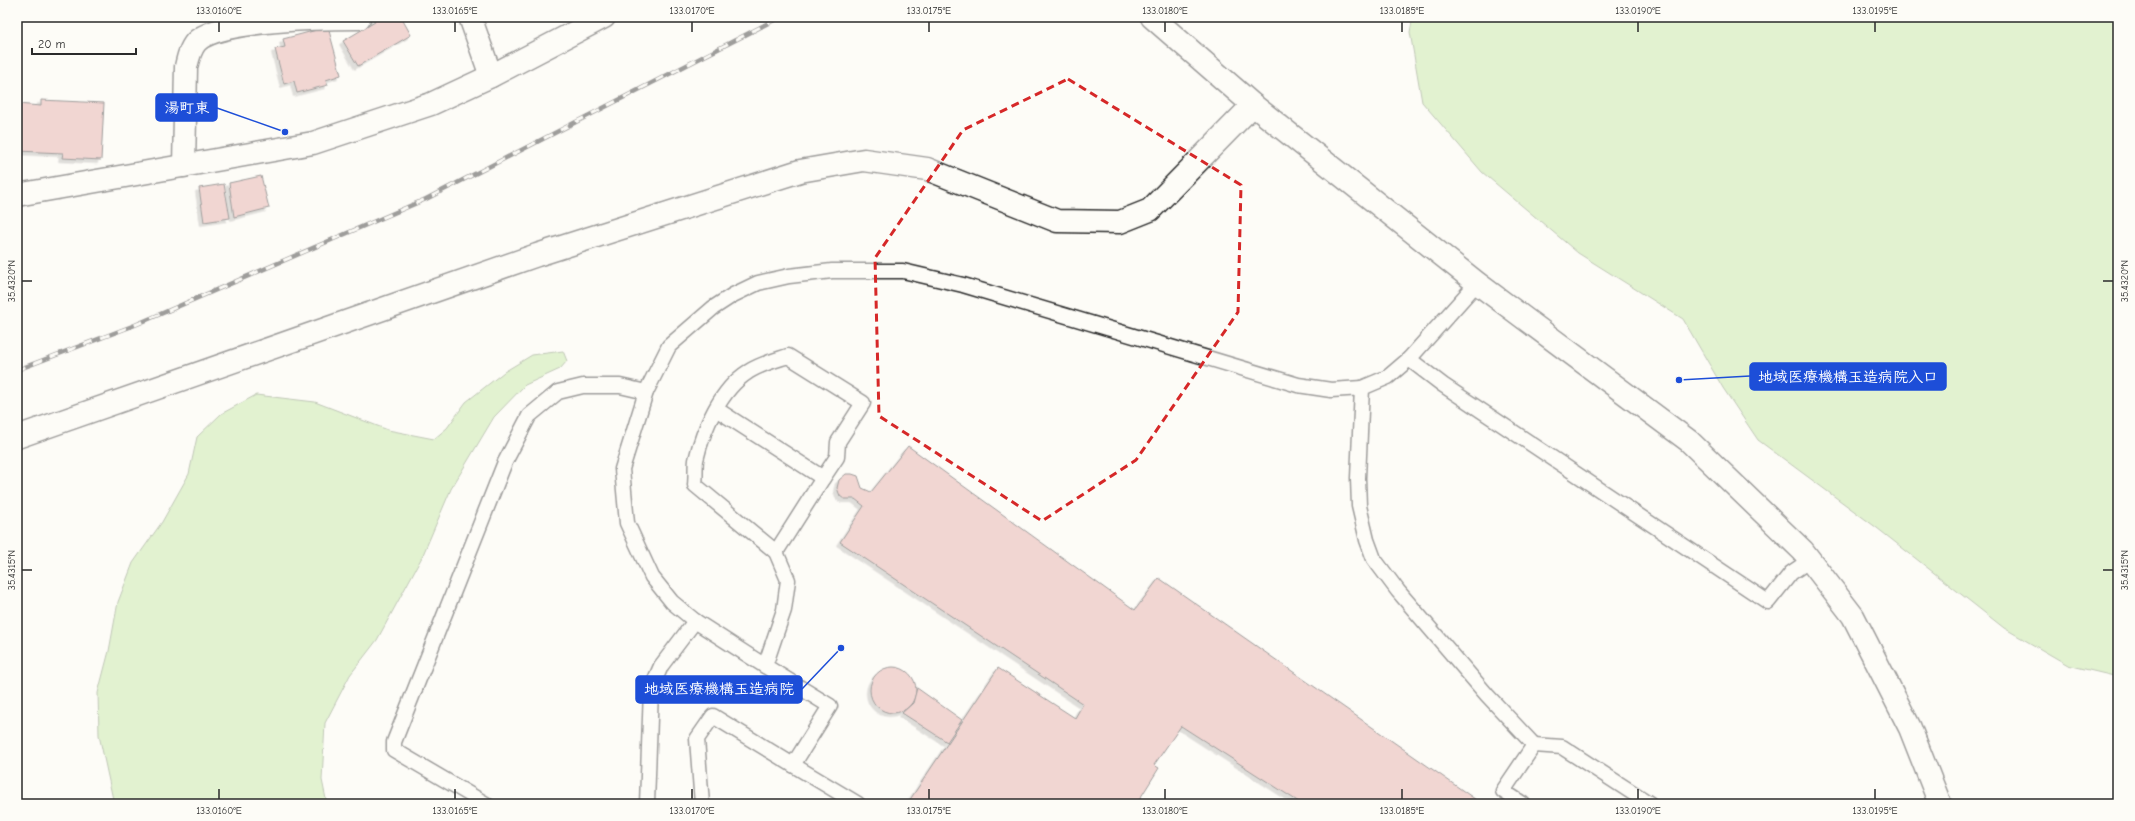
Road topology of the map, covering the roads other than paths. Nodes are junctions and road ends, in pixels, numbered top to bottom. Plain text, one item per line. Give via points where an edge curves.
1 (470, 17) edge
2 (604, 17) edge
3 (1152, 17) edge
4 (359, 18) dead end
5 (491, 76) junction
6 (1253, 105) junction
7 (184, 166) junction
8 (17, 195) edge
9 (1476, 283) junction
10 (1409, 359) junction
11 (1362, 388) junction
12 (646, 392) junction
13 (716, 409) junction
14 (17, 437) edge
15 (824, 478) junction
16 (776, 552) junction
17 (1810, 560) junction
18 (695, 621) junction
19 (765, 666) junction
20 (1534, 745) junction
21 (793, 765) junction
22 (486, 804) edge
23 (647, 804) edge
24 (702, 804) edge
25 (858, 804) edge
26 (1523, 804) edge
27 (1650, 804) edge
28 (1940, 804) edge

1 - 5 street
2 - 5 street
3 - 6 street
4 - 7 street via 310,18 224,28 209,33 197,41 189,52 186,67
5 - 7 street via 431,104 313,143
6 - 9 street
6 - 14 street via 1150,210 1120,222 1057,221 927,169 864,160 800,172 537,255
7 - 8 street
9 - 10 lane
9 - 17 street via 1688,442
10 - 11 lane via 1388,377
10 - 17 lane via 1443,385 1768,602 1791,573
11 - 12 lane via 1331,390 1298,385 963,285 903,272 832,271 758,283 733,295 690,326 669,346
11 - 20 lane via 1359,506 1374,559 1487,695
12 - 18 lane via 622,469 627,523 652,577 672,602
12 - 22 lane via 620,386 583,386 558,392 529,416 506,462 394,742 394,750
13 - 15 lane
13 - 15 lane via 730,388 748,372 788,356 863,403 838,442 837,457
13 - 16 lane via 696,461 695,485
15 - 16 lane
16 - 19 lane via 788,580 784,610
17 - 28 street via 1853,616 1910,728
18 - 19 lane
18 - 23 lane via 661,666 651,689
19 - 21 lane via 830,706
20 - 26 lane via 1503,791
20 - 27 lane via 1562,747
21 - 24 lane via 713,716 697,739
21 - 25 lane

